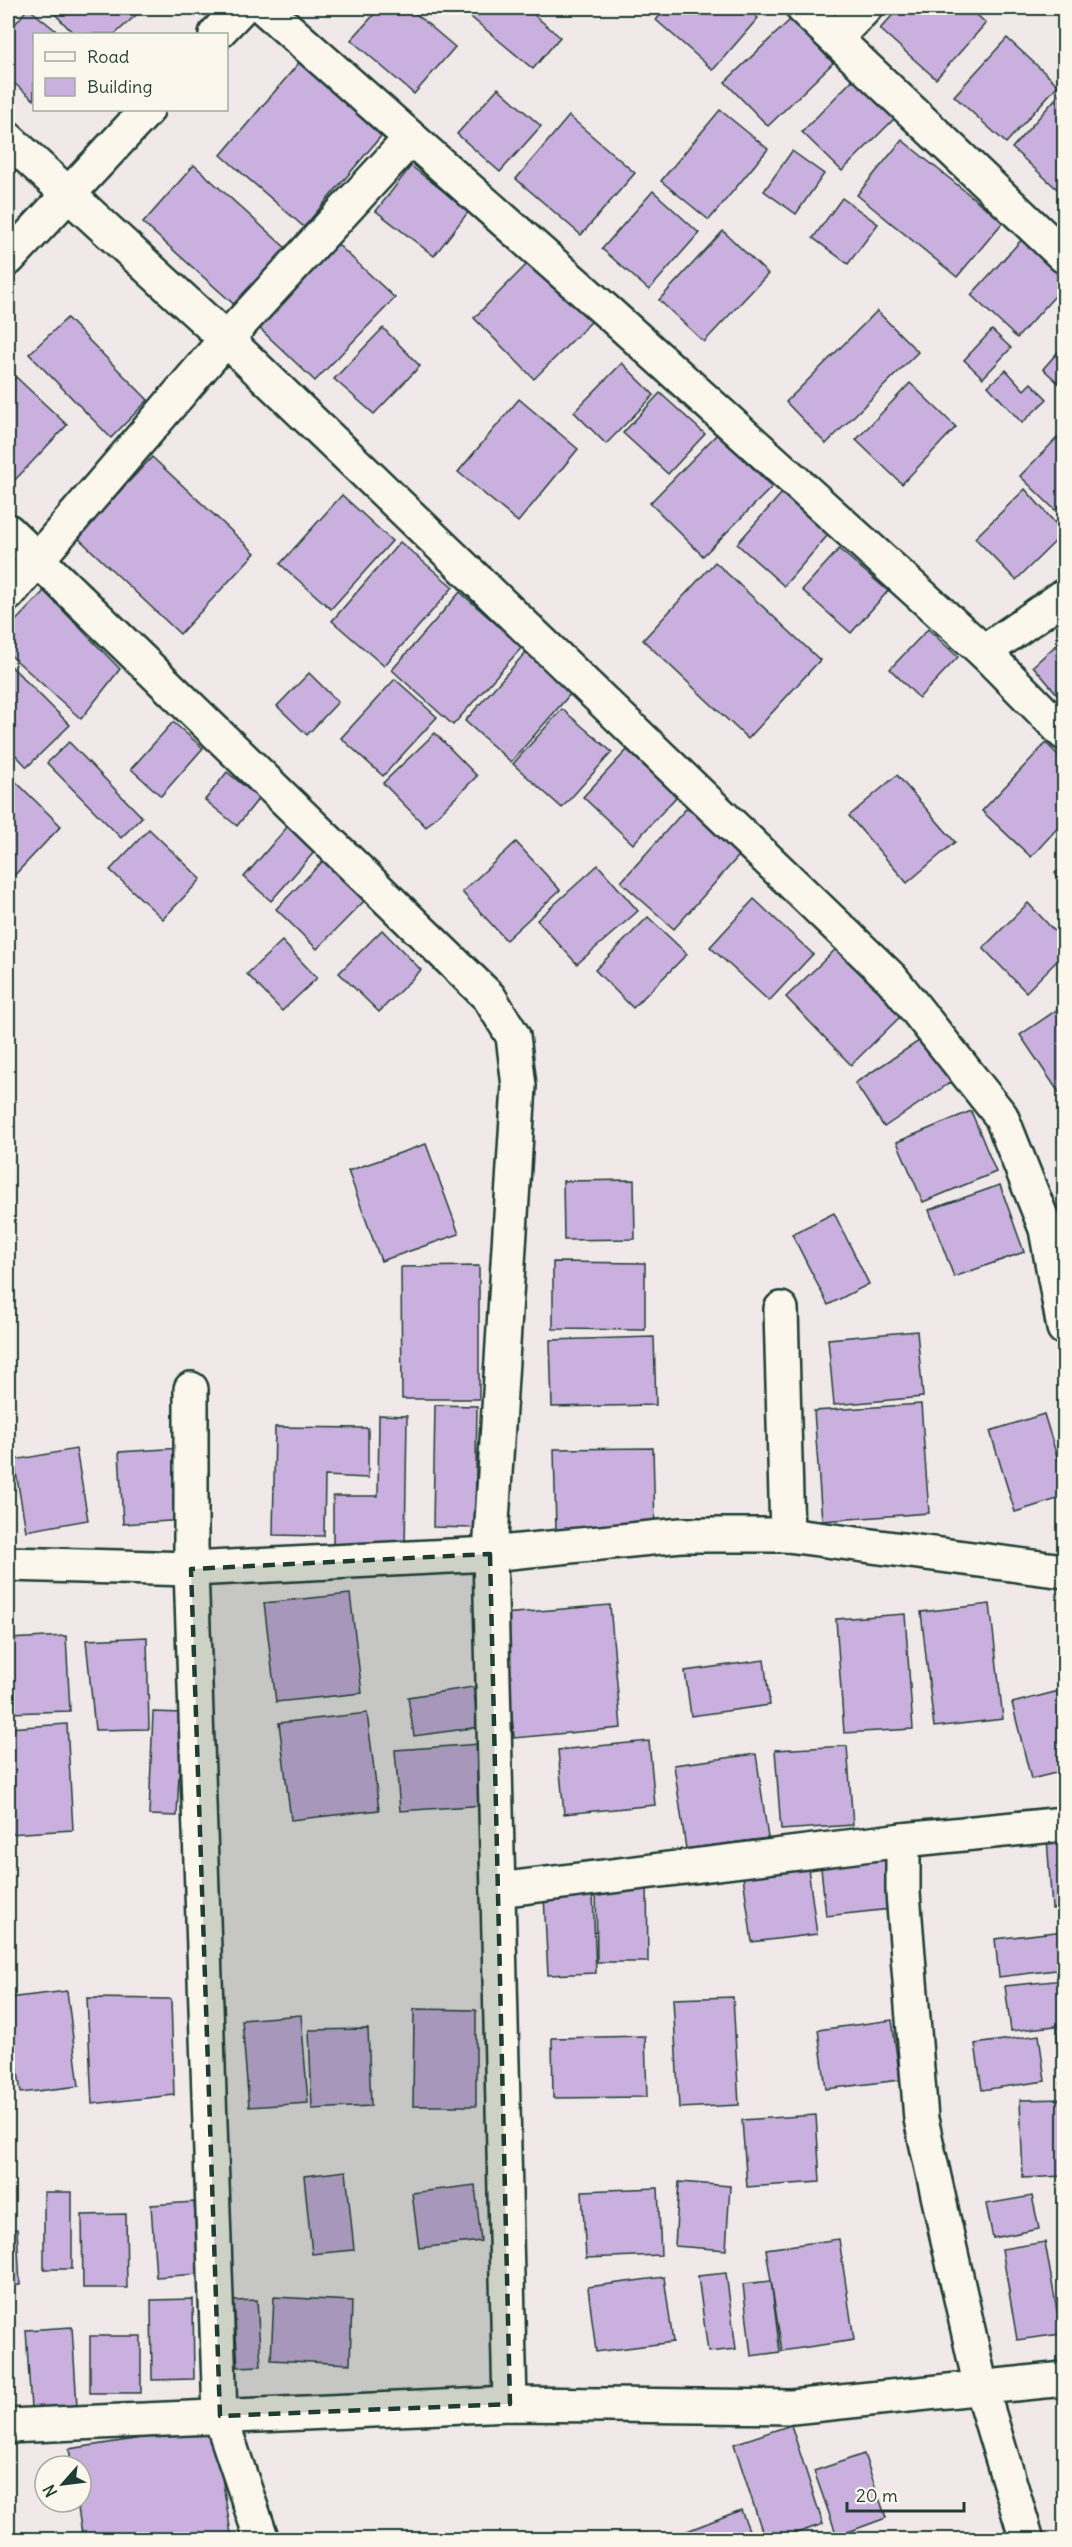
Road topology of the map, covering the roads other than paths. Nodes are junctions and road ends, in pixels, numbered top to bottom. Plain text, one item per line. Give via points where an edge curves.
1 (241, 8) edge
2 (264, 8) edge
3 (803, 8) edge
4 (866, 8) edge
5 (217, 33) edge
6 (837, 37) junction
7 (146, 111) edge
8 (411, 138) junction
9 (8, 139) edge
10 (68, 194) junction
11 (1065, 256) edge
12 (8, 259) edge
13 (226, 339) junction
14 (8, 531) edge
15 (39, 559) junction
16 (8, 594) edge
17 (1065, 596) edge
18 (984, 652) junction
19 (1065, 733) edge
20 (781, 1309) dead end
21 (1065, 1328) edge
22 (191, 1389) dead end
23 (787, 1535) junction
24 (490, 1554) junction
25 (8, 1564) edge
26 (191, 1569) junction
27 (1065, 1571) edge
28 (1065, 1824) edge
29 (903, 1840) junction
30 (498, 1890) junction
31 (1065, 2379) edge
32 (981, 2388) junction
33 (510, 2404) junction
34 (220, 2416) junction
35 (8, 2426) edge
36 (262, 2540) edge
37 (1027, 2540) edge

1 - 5 street
2 - 8 street
3 - 6 street
4 - 6 street
6 - 11 street
7 - 10 street
8 - 13 street
8 - 18 street
9 - 10 street
10 - 12 street
10 - 13 street
13 - 15 street
13 - 21 street via 892,979 1001,1116 1046,1229
14 - 15 street
15 - 16 street
15 - 24 street via 489,997 513,1036 519,1086
17 - 18 street
18 - 19 street
20 - 23 street
22 - 26 street
23 - 24 street via 681,1535
23 - 27 street
24 - 26 street
24 - 30 street
25 - 26 street
26 - 34 street
28 - 29 street
29 - 30 street
29 - 32 street via 903,1893 921,2119
30 - 33 street
31 - 32 street
32 - 33 street via 792,2407
32 - 37 street
33 - 34 street
34 - 35 street
34 - 36 street

